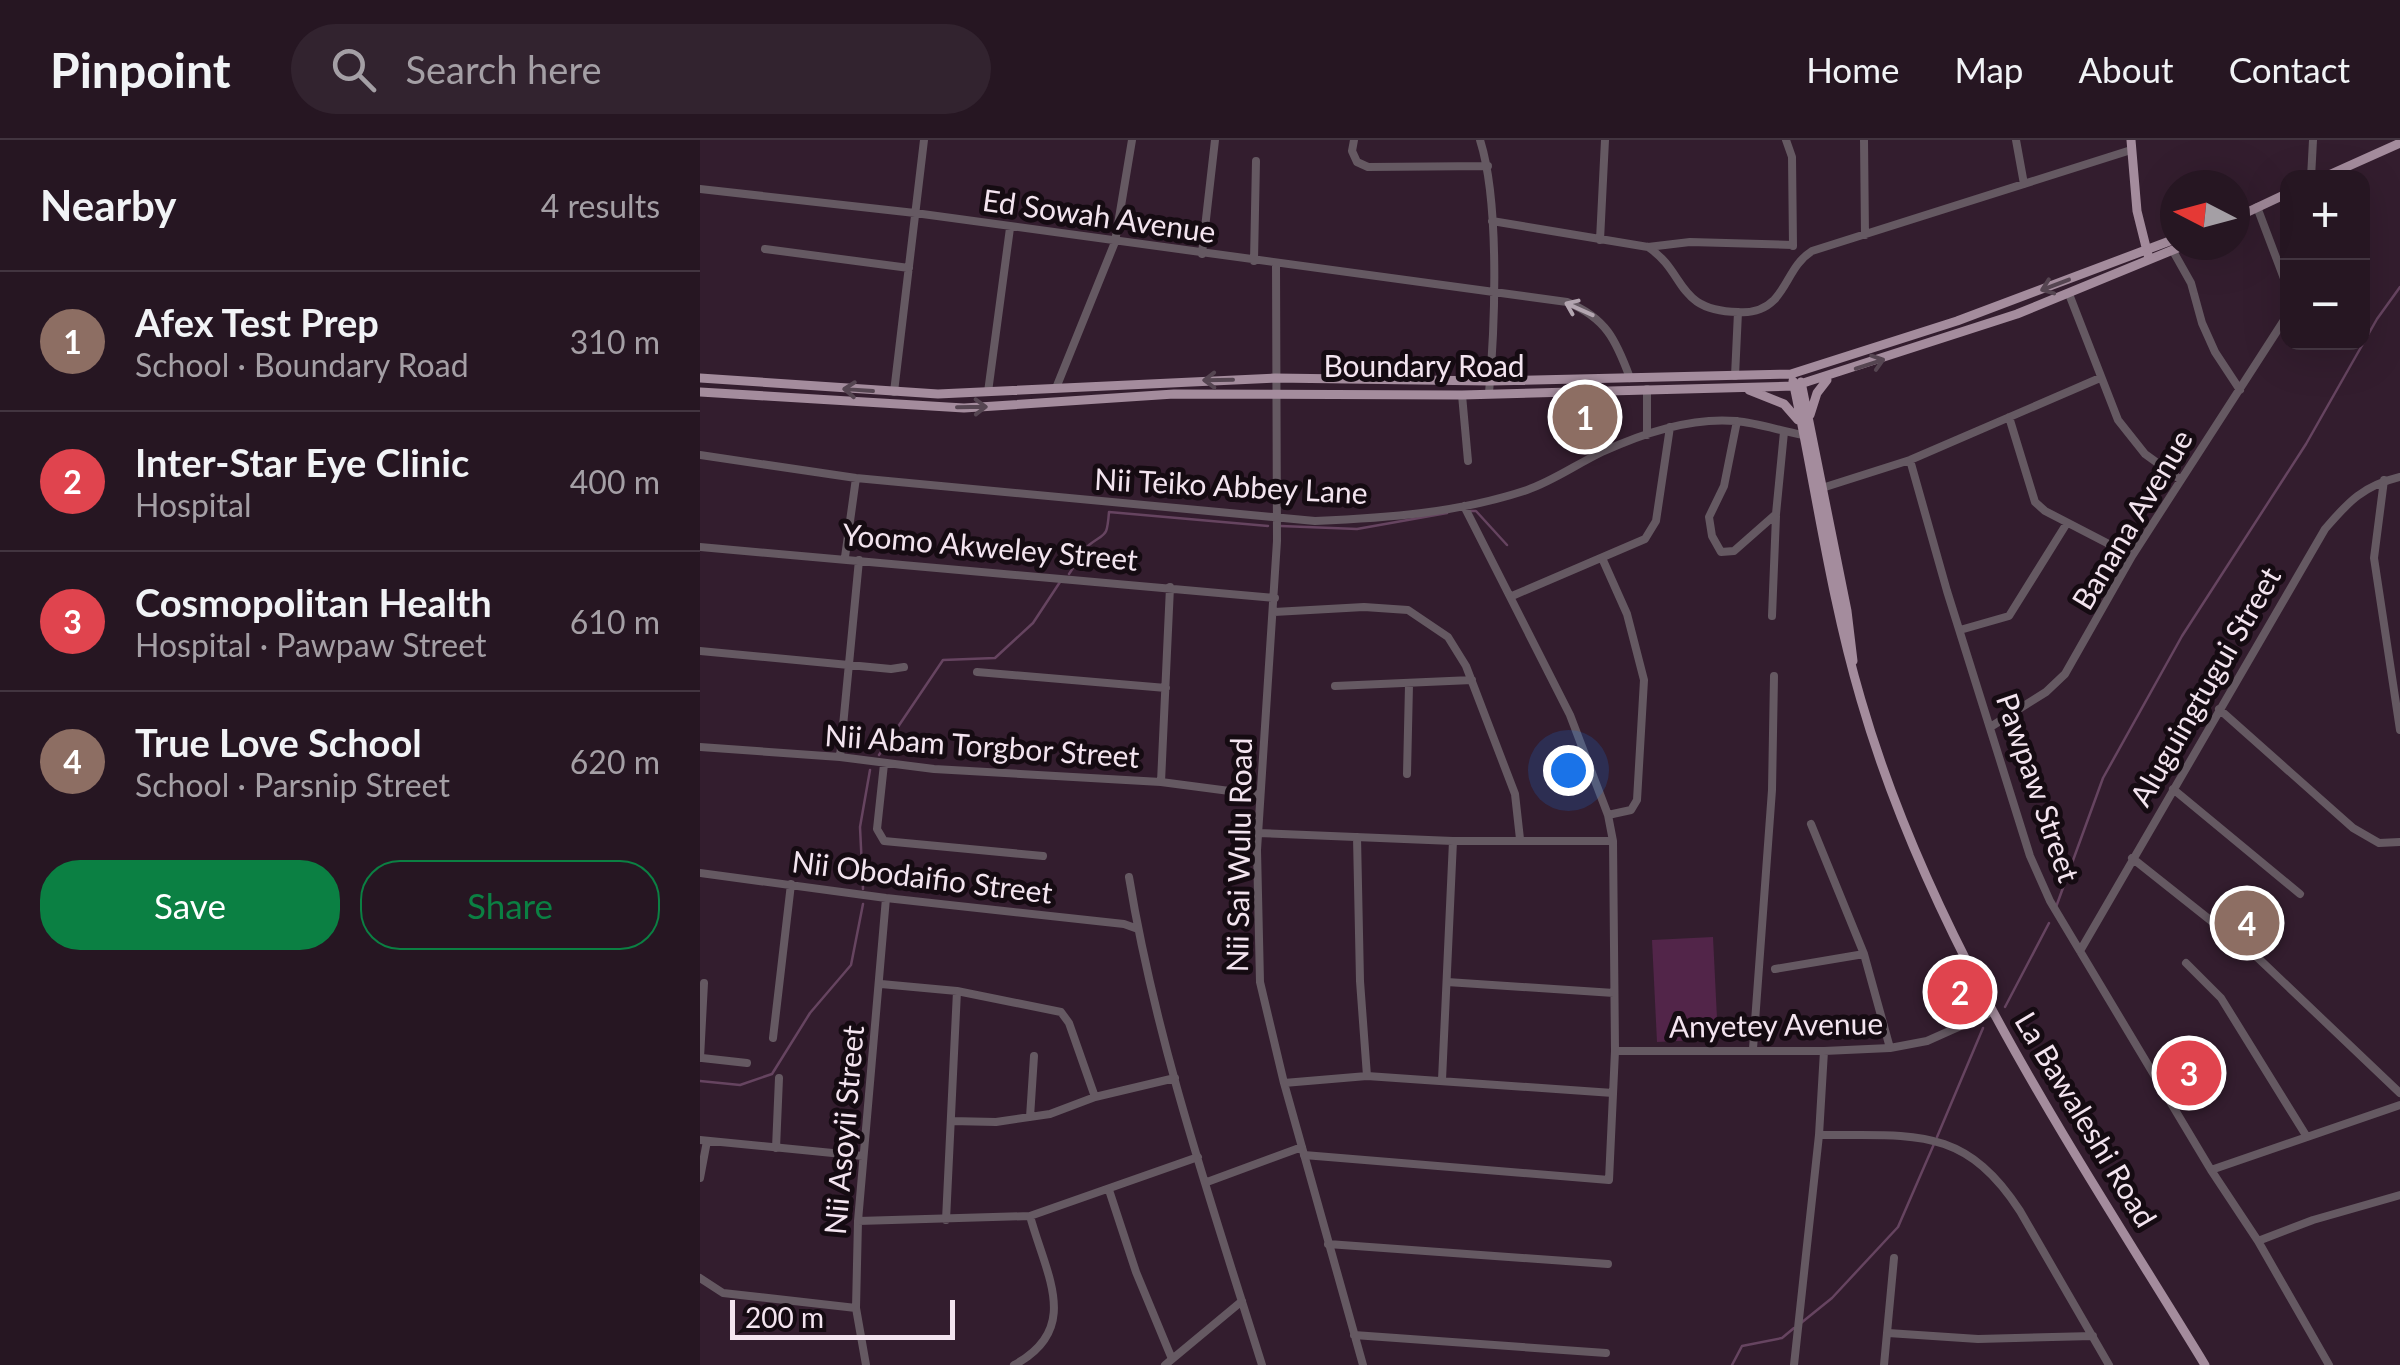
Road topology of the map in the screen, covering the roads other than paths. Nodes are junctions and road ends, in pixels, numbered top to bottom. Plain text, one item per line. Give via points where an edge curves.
1 (924, 140) edge
2 (1132, 140) edge
3 (1215, 140) edge
4 (1354, 140) edge
5 (1480, 140) edge
6 (1606, 140) edge
7 (1786, 140) edge
8 (1864, 140) edge
9 (2016, 140) edge
10 (2313, 140) edge
11 (2400, 143) edge
12 (2387, 144) edge
13 (2131, 145) edge
14 (1256, 161) dead end
15 (1488, 166) junction
16 (2312, 170) edge
17 (2337, 170) edge
18 (2024, 184) junction
19 (700, 189) edge
20 (2280, 197) edge
21 (2257, 207) junction
22 (2250, 210) edge
23 (916, 213) junction
24 (1492, 221) junction
25 (1010, 228) junction
26 (1865, 235) junction
27 (1600, 240) junction
28 (1114, 242) junction
29 (2160, 244) edge
30 (1793, 245) junction
31 (1648, 248) junction
32 (766, 249) dead end
33 (2146, 250) junction
34 (1202, 254) junction
35 (2160, 257) edge
36 (1800, 258) junction
37 (2178, 260) edge
38 (1254, 261) junction
39 (2150, 261) junction
40 (1276, 264) junction
41 (909, 268) junction
42 (2280, 269) edge
43 (1492, 290) junction
44 (2069, 294) junction
45 (1738, 312) junction
46 (2280, 327) edge
47 (1796, 374) junction
48 (1736, 376) junction
49 (1829, 377) junction
50 (700, 378) edge
51 (1275, 378) junction
52 (1630, 378) junction
53 (2100, 378) junction
54 (1490, 381) junction
55 (1798, 386) junction
56 (1741, 387) junction
57 (1056, 388) junction
58 (1647, 389) junction
59 (2240, 390) junction
60 (700, 392) edge
61 (894, 392) junction
62 (988, 392) junction
63 (1277, 393) junction
64 (1489, 393) junction
65 (1462, 395) junction
66 (2009, 417) junction
67 (1805, 420) junction
68 (1738, 421) junction
69 (1670, 427) junction
70 (1784, 432) junction
71 (1647, 435) junction
72 (1803, 435) junction
73 (700, 455) edge
74 (1468, 460) dead end
75 (1910, 460) junction
76 (2400, 477) edge
77 (856, 478) junction
78 (2182, 480) junction
79 (2384, 480) junction
80 (1822, 488) junction
81 (1465, 512) junction
82 (1776, 514) junction
83 (1276, 516) junction
84 (2067, 523) junction
85 (700, 547) edge
86 (2132, 556) junction
87 (845, 558) junction
88 (1602, 558) junction
89 (859, 560) junction
90 (1170, 587) junction
91 (1512, 596) junction
92 (1275, 598) junction
93 (1274, 612) junction
94 (1772, 616) dead end
95 (1960, 630) junction
96 (700, 651) edge
97 (849, 665) junction
98 (904, 667) dead end
99 (1852, 669) junction
100 (978, 672) dead end
101 (1774, 676) dead end
102 (1472, 680) junction
103 (1409, 685) junction
104 (1335, 686) dead end
105 (1166, 688) junction
106 (2219, 709) junction
107 (1992, 726) junction
108 (2400, 730) edge
109 (700, 747) edge
110 (840, 757) junction
111 (884, 764) junction
112 (1407, 774) dead end
113 (1160, 782) junction
114 (2173, 789) junction
115 (1260, 795) junction
116 (1608, 815) junction
117 (1811, 824) dead end
118 (1258, 833) junction
119 (1358, 837) junction
120 (1520, 838) junction
121 (1613, 840) junction
122 (1454, 841) junction
123 (2400, 842) edge
124 (1043, 856) dead end
125 (2132, 858) junction
126 (700, 873) edge
127 (1129, 877) dead end
128 (791, 884) junction
129 (2300, 894) dead end
130 (886, 898) junction
131 (1138, 929) junction
132 (2080, 951) junction
133 (1864, 954) junction
134 (2186, 963) dead end
135 (1775, 969) dead end
136 (1447, 982) junction
137 (704, 983) dead end
138 (881, 984) junction
139 (957, 991) junction
140 (1614, 993) junction
141 (1992, 1012) junction
142 (773, 1038) dead end
143 (1890, 1048) junction
144 (1754, 1049) junction
145 (1615, 1052) junction
146 (1824, 1052) junction
147 (1034, 1056) dead end
148 (701, 1058) edge
149 (747, 1064) dead end
150 (1367, 1076) junction
151 (779, 1078) dead end
152 (1175, 1078) junction
153 (1442, 1080) junction
154 (1284, 1083) junction
155 (1613, 1092) junction
156 (2400, 1093) edge
157 (1095, 1097) junction
158 (2400, 1105) edge
159 (1030, 1118) junction
160 (951, 1121) junction
161 (1820, 1135) junction
162 (2306, 1137) junction
163 (704, 1141) edge
164 (776, 1148) junction
165 (1303, 1151) junction
166 (863, 1156) junction
167 (1198, 1157) junction
168 (2211, 1170) junction
169 (700, 1178) edge
170 (1207, 1182) junction
171 (1109, 1190) junction
172 (2400, 1195) edge
173 (1030, 1216) junction
174 (946, 1220) junction
175 (858, 1221) junction
176 (2258, 1241) junction
177 (1328, 1244) junction
178 (1894, 1258) dead end
179 (1608, 1264) dead end
180 (700, 1278) edge
181 (1242, 1300) junction
182 (856, 1308) junction
183 (1888, 1333) junction
184 (1354, 1335) junction
185 (2094, 1336) junction
186 (1606, 1354) dead end
187 (1168, 1362) edge
188 (866, 1365) edge
189 (1014, 1365) edge
190 (1262, 1365) edge
191 (1363, 1365) edge
192 (1794, 1365) edge
193 (1884, 1365) edge
194 (2108, 1365) edge
195 (2204, 1365) edge
196 (2329, 1365) edge

1 - 23 street
2 - 28 street
3 - 34 street
4 - 15 street via 1357,162 1368,166
5 - 15 street
6 - 27 street
7 - 30 street
8 - 26 street
9 - 18 street
10 - 16 street
11 - 12 main road
12 - 17 main road
13 - 18 street
13 - 33 main road
14 - 38 street
15 - 24 street
18 - 26 street
19 - 23 street, Ed Sowah Avenue
20 - 21 main road
21 - 22 main road
21 - 42 street
23 - 25 street, Ed Sowah Avenue
23 - 41 street
24 - 27 street
24 - 43 street
25 - 28 street, Ed Sowah Avenue
25 - 62 street
26 - 36 street
27 - 31 street
28 - 34 street, Ed Sowah Avenue
28 - 57 street
29 - 33 main road, Boundary Road
30 - 31 street via 1690,242
30 - 36 street
31 - 45 street via 1697,304
32 - 41 street
33 - 39 main road
33 -> 47 main road, Boundary Road
34 - 38 street, Ed Sowah Avenue
35 - 39 main road, Boundary Road
36 - 45 street via 1772,302 1756,312
37 - 59 street via 2215,352
38 - 40 street, Ed Sowah Avenue
39 - 44 main road, Boundary Road
40 - 43 street, Ed Sowah Avenue
40 - 51 street, Nii Sai Wulu Road
41 - 61 street
52 -> 43 street, Ed Sowah Avenue via 1590,312
43 - 54 street
49 -> 44 main road, Boundary Road
44 - 53 street
45 - 48 street
46 - 59 street, Banana Avenue
47 - 48 main road, Boundary Road
47 - 55 main road, La Bawaleshi Road
48 - 52 main road, Boundary Road
49 - 55 main road, Boundary Road
49 - 67 main road
61 -> 50 main road, Boundary Road
51 - 54 main road, Boundary Road
51 -> 57 main road, Boundary Road
51 - 63 street, Nii Sai Wulu Road
52 - 54 main road, Boundary Road
53 - 66 street
53 - 78 street via 2130,437
54 - 64 street
55 - 56 main road, Boundary Road
55 - 67 main road, La Bawaleshi Road
56 - 58 main road, Boundary Road
56 - 67 main road
57 - 62 main road, Boundary Road
58 - 64 main road, Boundary Road
58 - 71 street
59 - 78 street, Banana Avenue
60 -> 63 main road, Boundary Road via 950,408
61 - 62 main road, Boundary Road
63 - 65 main road, Boundary Road
63 - 83 street, Nii Sai Wulu Road
64 - 65 main road, Boundary Road
65 - 74 street
66 - 75 street
66 - 84 street via 2035,502
67 - 72 main road, La Bawaleshi Road
67 - 80 main road, La Bawaleshi Road
68 - 69 street, Nii Teiko Abbey Lane
68 - 70 street, Nii Teiko Abbey Lane
68 - 82 street via 1724,486 1709,517 1712,536 1721,552 1734,551
69 - 71 street, Nii Teiko Abbey Lane
69 - 88 street via 1651,532
70 - 72 street, Nii Teiko Abbey Lane
70 - 82 street
71 - 81 street, Nii Teiko Abbey Lane
72 - 99 main road, La Bawaleshi Road
73 - 77 street, Nii Teiko Abbey Lane
75 - 80 street
75 - 95 street, Pawpaw Street
76 - 79 street, Aluguingtugui Street
77 - 83 street, Nii Teiko Abbey Lane
77 - 87 street
78 - 86 street, Banana Avenue
79 - 106 street, Aluguingtugui Street via 2353,496 2325,529
79 - 108 street via 2374,558
80 - 99 main road, La Bawaleshi Road
81 - 83 street, Nii Teiko Abbey Lane via 1314,521
81 - 91 street
82 - 94 street
83 - 92 street, Nii Sai Wulu Road
84 - 86 street
84 - 95 street via 2010,616
85 - 87 street, Yoomo Akweley Street
86 - 107 street, Banana Avenue via 2065,674
87 - 89 street, Yoomo Akweley Street
88 - 91 street
88 - 116 street via 1628,614 1644,690 1635,806
89 - 90 street, Yoomo Akweley Street
89 - 97 street
90 - 92 street, Yoomo Akweley Street
90 - 105 street
91 - 116 street via 1570,715
92 - 93 street, Nii Sai Wulu Road
93 - 102 street via 1408,610 1448,637
93 - 115 street, Nii Sai Wulu Road
95 - 107 street, Pawpaw Street
96 - 97 street
97 - 98 street
97 - 110 street
99 - 141 main road, La Bawaleshi Road via 1901,816
100 - 105 street
101 - 144 street
102 - 103 street
102 - 120 street via 1516,794
103 - 104 street
103 - 112 street
105 - 113 street
106 - 114 street, Aluguingtugui Street
106 - 123 street via 2352,828 2379,843
107 - 132 street, Pawpaw Street via 2030,856
109 - 110 street, Nii Abam Torgbor Street
110 - 111 street, Nii Abam Torgbor Street
111 - 113 street, Nii Abam Torgbor Street
111 - 124 street via 877,828 884,840
113 - 115 street, Nii Abam Torgbor Street
114 - 125 street, Aluguingtugui Street
114 - 129 street
115 - 118 street, Nii Sai Wulu Road
116 - 121 street
117 - 133 street
118 - 119 street
118 - 154 street, Nii Sai Wulu Road via 1260,982
119 - 122 street
119 - 150 street
120 - 121 street
120 - 122 street
121 - 140 street
122 - 136 street
125 - 132 street, Aluguingtugui Street
125 - 156 street via 2258,958
126 - 128 street, Nii Obodaifio Street
127 - 131 street
128 - 130 street, Nii Obodaifio Street
128 - 142 street
130 - 131 street, Nii Obodaifio Street
130 - 138 street, Nii Asoyii Street
131 - 152 street
132 - 168 street, Pawpaw Street
133 - 135 street
133 - 143 street
134 - 162 street via 2221,998
136 - 140 street
136 - 153 street
137 - 148 street
138 - 139 street
138 - 166 street, Nii Asoyii Street
139 - 157 street via 1061,1012
139 - 160 street
140 - 145 street
141 - 143 street, Anyetey Avenue via 1928,1041
141 - 195 main road, La Bawaleshi Road
143 - 146 street, Anyetey Avenue
144 - 145 street, Anyetey Avenue
144 - 146 street, Anyetey Avenue
145 - 155 street
146 - 161 street
147 - 159 street
148 - 149 street
150 - 153 street
150 - 154 street
151 - 164 street
152 - 157 street
152 - 167 street
153 - 155 street
154 - 165 street, Nii Sai Wulu Road
155 - 165 street via 1610,1180
157 - 159 street
158 - 162 street
159 - 160 street
160 - 174 street
161 - 185 street via 1932,1138 1982,1166 2005,1187
161 - 192 street
162 - 168 street
163 - 164 street
163 - 169 street
164 - 166 street
165 - 170 street
165 - 177 street, Nii Sai Wulu Road
166 - 175 street, Nii Asoyii Street
167 - 170 street
167 - 171 street
168 - 176 street, Pawpaw Street
170 - 181 street
171 - 173 street
171 - 187 street
172 - 176 street
173 - 174 street
173 - 189 street via 1055,1320 1047,1341
174 - 175 street
175 - 182 street, Nii Asoyii Street
176 - 196 street, Pawpaw Street
177 - 179 street
177 - 184 street, Nii Sai Wulu Road
178 - 183 street
180 - 182 street via 723,1293
181 - 187 street
181 - 190 street
182 - 188 street, Nii Asoyii Street
183 - 185 street
183 - 193 street
184 - 186 street
184 - 191 street, Nii Sai Wulu Road
185 - 194 street

